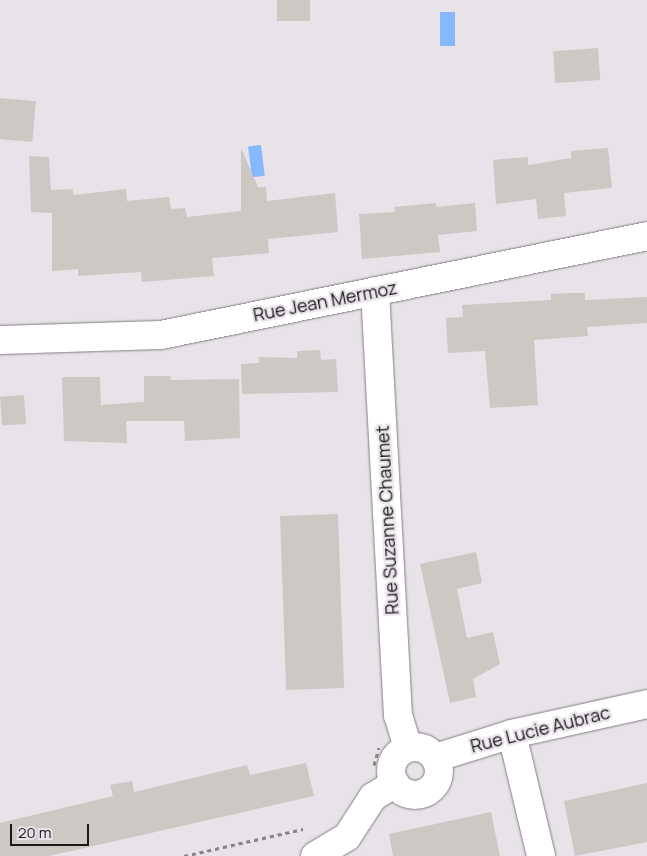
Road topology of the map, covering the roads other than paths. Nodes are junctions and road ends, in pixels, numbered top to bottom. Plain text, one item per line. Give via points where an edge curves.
1 (647, 236) edge
2 (375, 291) junction
3 (0, 340) edge
4 (647, 704) edge
5 (512, 734) junction
6 (408, 748) junction
7 (435, 758) junction
8 (395, 784) junction
9 (315, 856) edge
10 (541, 856) edge

1 - 2 street, Rue Jean Mermoz
2 - 3 street, Rue Jean Mermoz via 161,334
2 - 6 street, Rue Suzanne Chaumet via 398,715
4 - 5 street, Rue Lucie Aubrac
5 - 7 street, Rue Lucie Aubrac
5 - 10 street
6 - 7 street via 423,748
6 - 8 street via 392,762
7 - 8 street via 436,782 424,793 408,794
8 - 9 street via 374,798 347,837

